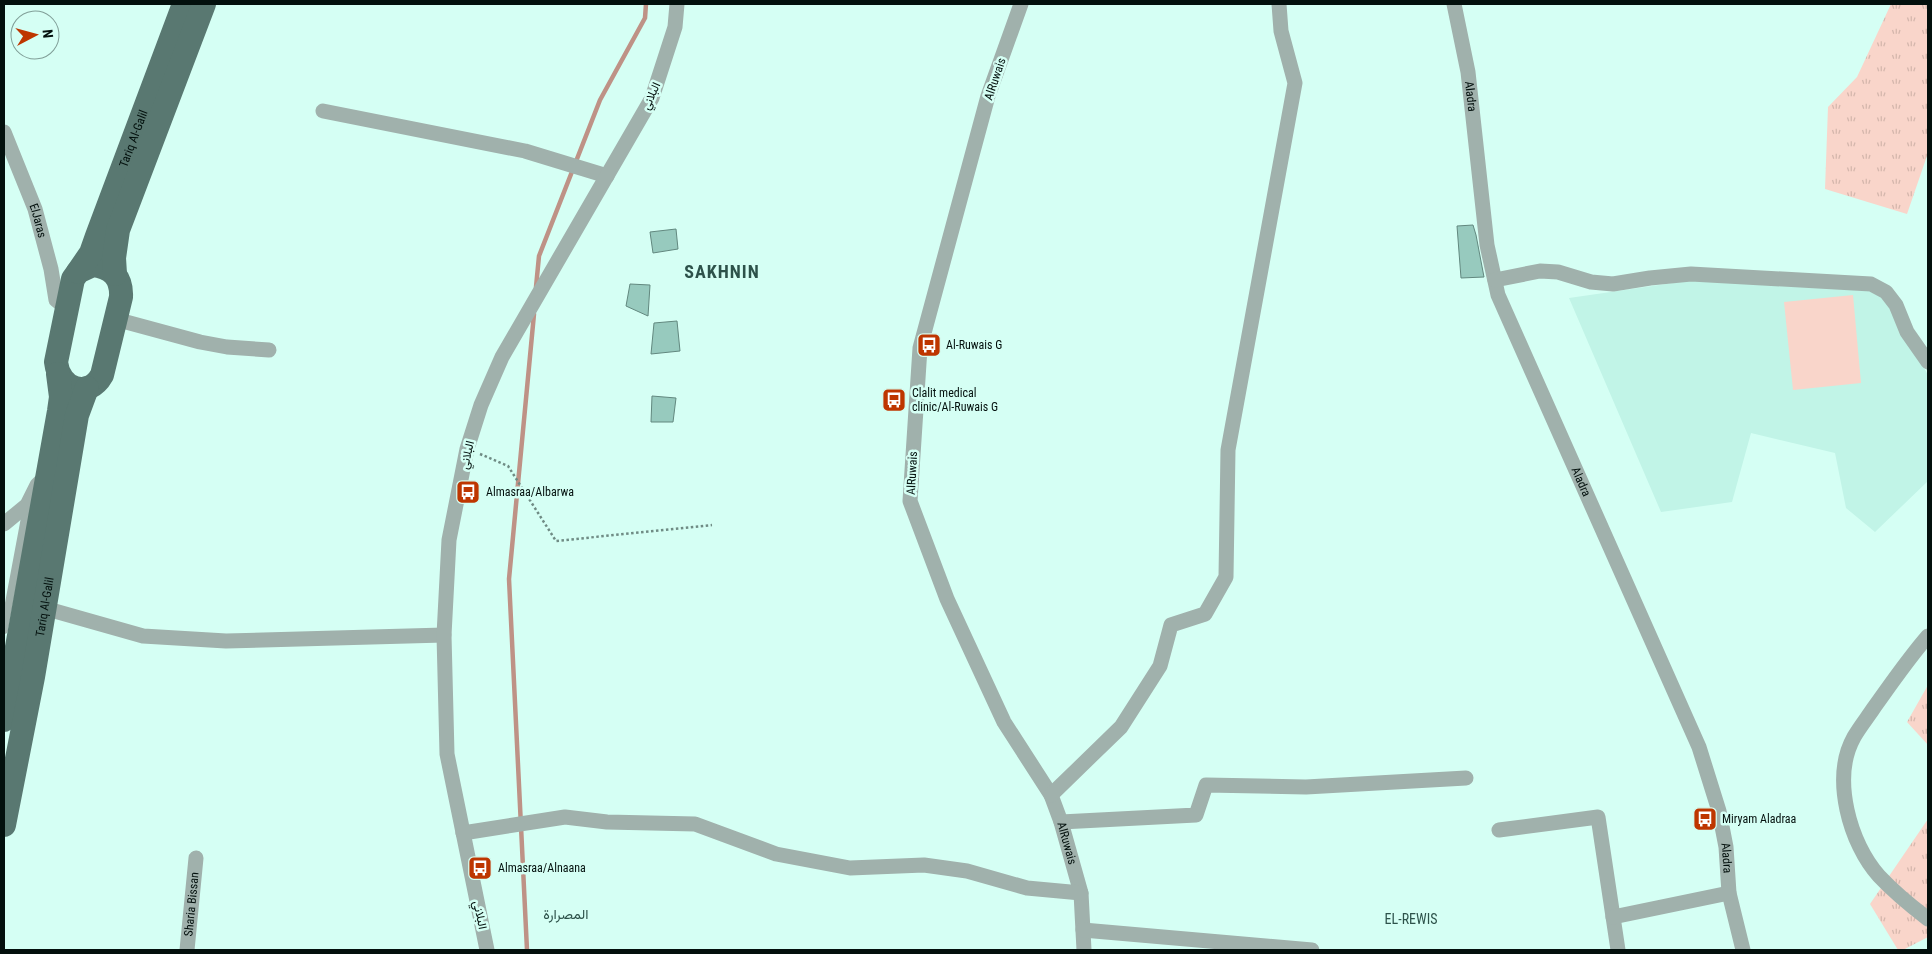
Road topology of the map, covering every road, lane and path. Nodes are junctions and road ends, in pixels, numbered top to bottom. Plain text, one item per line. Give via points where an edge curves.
1 (184, 4) edge
2 (204, 4) edge
3 (677, 4) edge
4 (1021, 4) edge
5 (1279, 4) edge
6 (1454, 4) edge
7 (323, 111) dead end
8 (4, 132) edge
9 (607, 176) junction
10 (78, 272) junction
11 (115, 274) junction
12 (1495, 280) junction
13 (66, 308) junction
14 (116, 319) junction
15 (268, 350) dead end
16 (1928, 362) edge
17 (58, 374) junction
18 (87, 388) junction
19 (467, 449) junction
20 (47, 475) junction
21 (27, 505) junction
22 (4, 524) edge
23 (712, 525) dead end
24 (44, 608) junction
25 (4, 630) edge
26 (444, 634) junction
27 (1928, 636) edge
28 (4, 720) edge
29 (1466, 778) dead end
30 (1051, 795) junction
31 (1061, 822) junction
32 (4, 825) edge
33 (1499, 830) dead end
34 (463, 833) junction
35 (196, 858) dead end
36 (1080, 893) junction
37 (1729, 893) junction
38 (1613, 917) junction
39 (1928, 919) edge
40 (1083, 930) junction
41 (187, 950) edge
42 (488, 950) edge
43 (1084, 950) edge
44 (1312, 950) edge
45 (1618, 950) edge
46 (1743, 950) edge

1 - 10 main road, Tariq Al-Galil via 91,253
2 - 11 main road, Tariq Al-Galil via 118,230
3 - 9 street, البلاني via 675,27 652,98
4 - 30 street, AlRuwais via 988,96 920,348 910,501 947,599 1004,722
5 - 30 street via 1281,31 1295,83 1228,450 1226,577 1205,614 1170,625 1160,666 1121,727
6 - 12 street, Aladra via 1468,72 1486,245
7 - 9 street via 525,151
8 - 13 street, ElJaras via 36,209 56,300
9 - 19 street, البلاني via 502,356
10 - 11 main road via 101,266
10 - 13 main road, Tariq Al-Galil via 70,287
11 - 14 main road, Tariq Al-Galil via 121,289
12 - 16 street via 1558,272 1592,282 1613,284 1691,274 1872,284 1886,292 1896,305 1907,332
12 - 37 street, Aladra via 1517,340 1699,747 1721,820
13 - 17 main road, Tariq Al-Galil via 56,362
14 - 15 street via 200,342
14 - 18 main road, Tariq Al-Galil via 102,374
17 - 18 main road via 73,388
17 - 20 main road, Tariq Al-Galil via 61,396
18 - 24 main road, Tariq Al-Galil via 78,415
19 - 23 path via 508,466 556,541
19 - 26 street, البلاني via 449,540
20 - 21 street
20 - 28 main road, Tariq Al-Galil
21 - 22 street
21 - 25 lane
24 - 26 street via 143,636 226,641
24 - 32 main road, Tariq Al-Galil
26 - 34 street, البلاني via 447,754
27 - 39 street via 1853,738 1843,785 1850,823 1861,851 1879,876
29 - 31 street via 1306,787 1206,785 1196,815
30 - 31 street, AlRuwais
31 - 36 street, AlRuwais
33 - 38 street via 1598,816
34 - 36 street via 565,817 607,822 695,824 776,854 850,868 924,865 967,871 1027,888
34 - 42 street, البلاني
35 - 41 street, Sharia Bissan
36 - 40 street, AlRuwais
37 - 38 street
37 - 46 street, Aladra
38 - 45 street
40 - 43 street, AlRuwais
40 - 44 street

